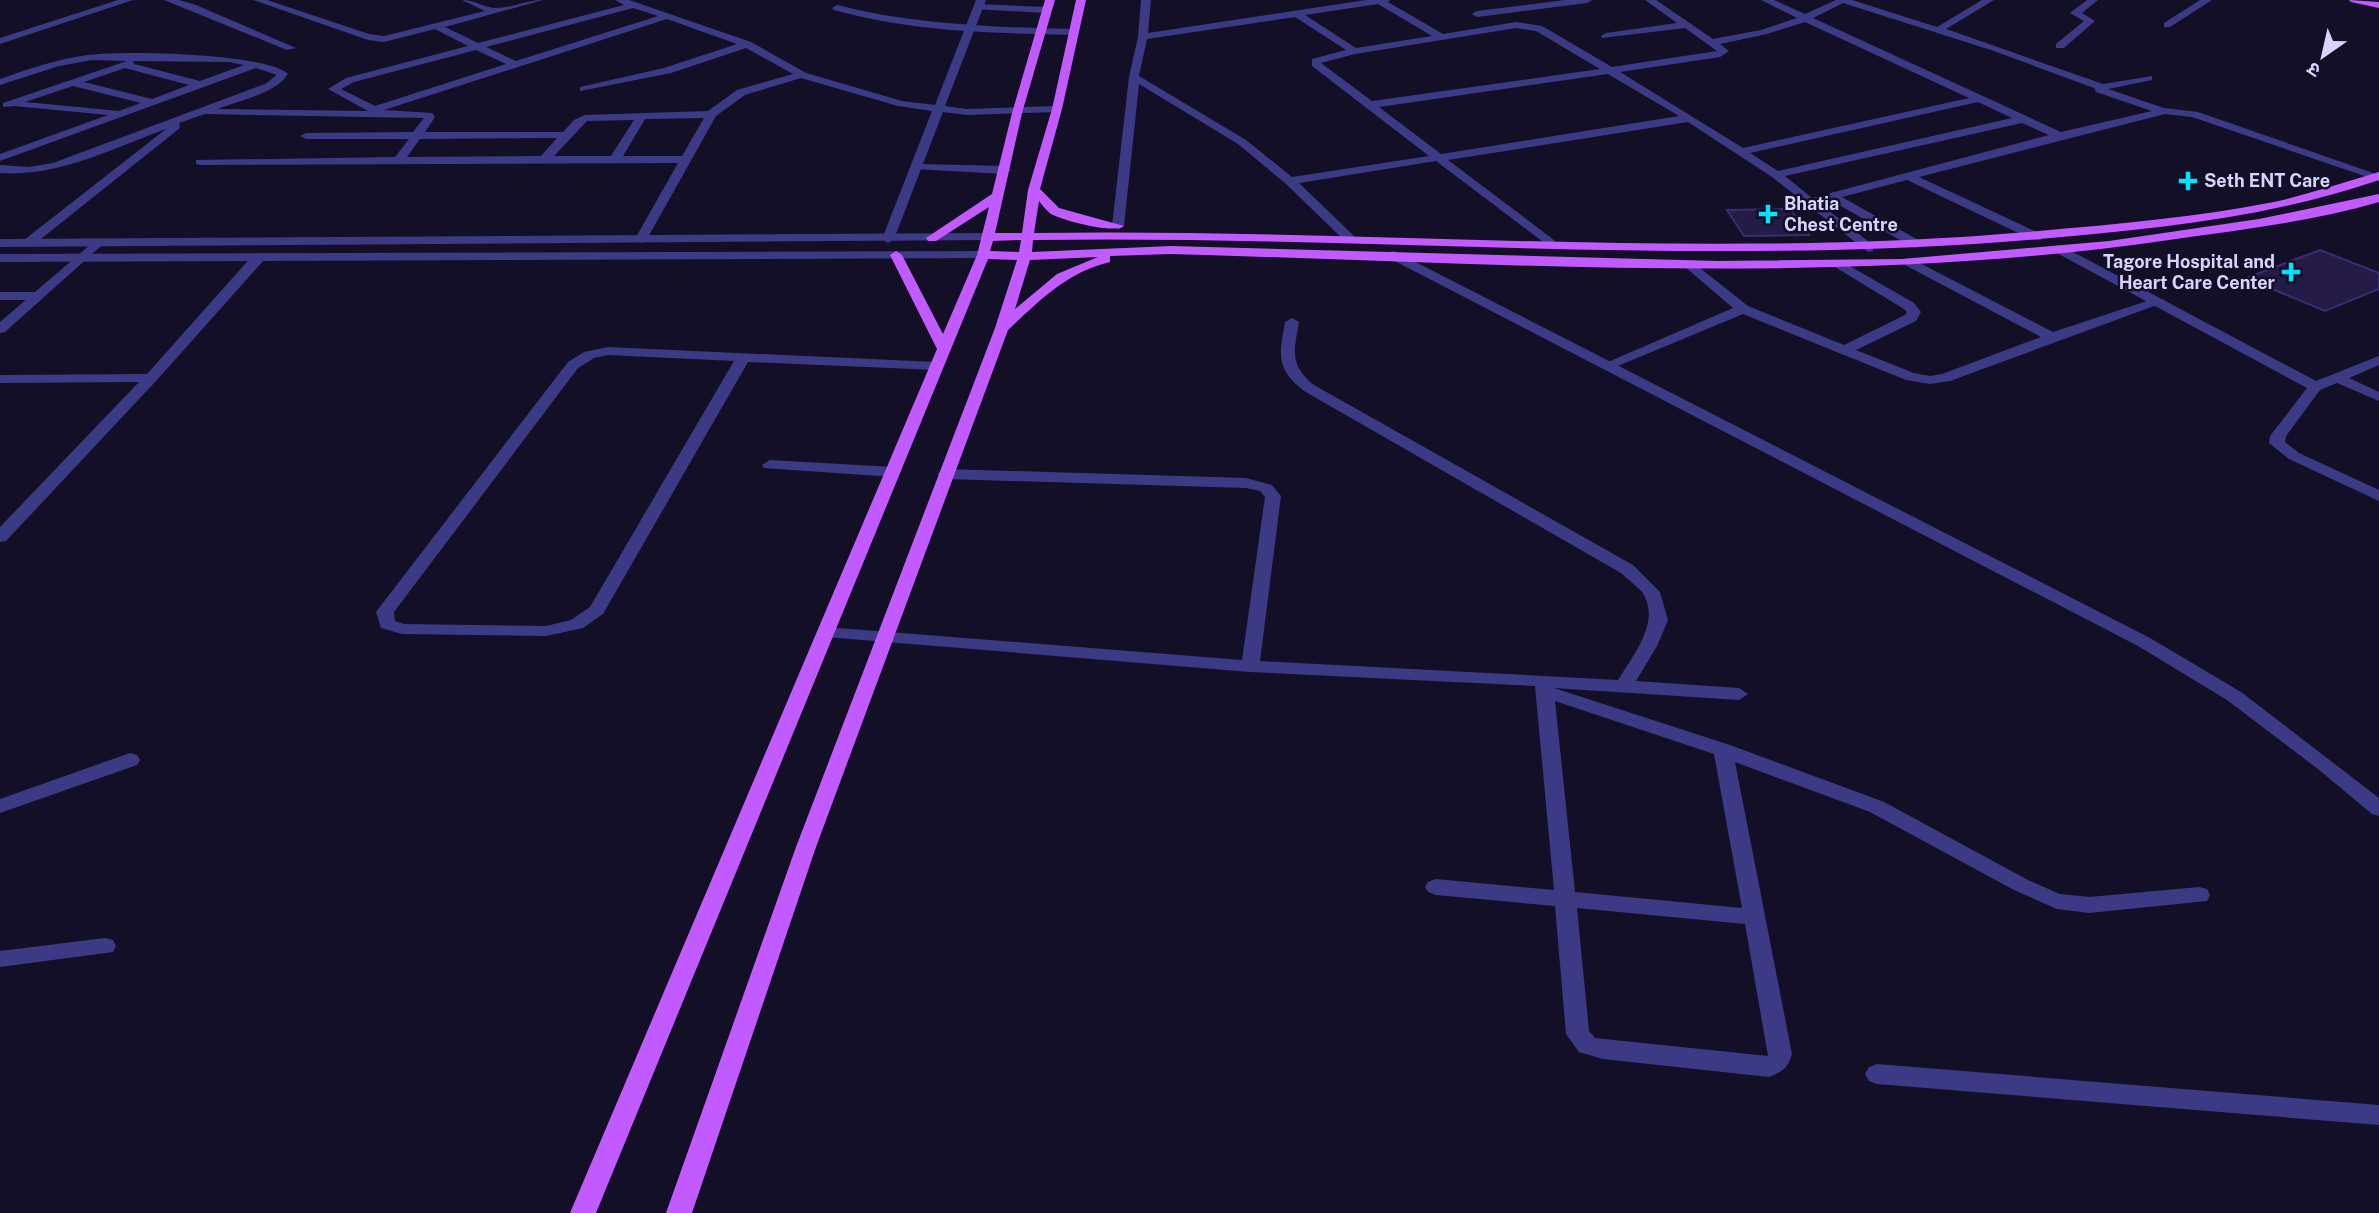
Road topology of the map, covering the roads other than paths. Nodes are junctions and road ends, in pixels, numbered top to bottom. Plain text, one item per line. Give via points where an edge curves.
1 (128, 0) edge
2 (169, 0) edge
3 (258, 0) edge
4 (467, 0) edge
5 (538, 0) edge
6 (621, 0) edge
7 (1081, 0) edge
8 (1146, 0) edge
9 (1383, 0) edge
10 (1587, 0) edge
11 (1650, 0) edge
12 (1766, 0) edge
13 (1843, 0) edge
14 (1989, 0) edge
15 (2093, 0) edge
16 (2207, 0) edge
17 (2354, 0) edge
18 (205, 4) dead end
19 (979, 4) edge
20 (633, 5) junction
21 (1048, 5) edge
22 (2379, 5) edge
23 (193, 7) junction
24 (837, 8) dead end
25 (494, 11) junction
26 (1297, 14) junction
27 (1477, 14) dead end
28 (668, 16) junction
29 (1807, 19) junction
30 (1687, 25) junction
31 (2167, 25) dead end
32 (436, 26) junction
33 (968, 30) junction
34 (1041, 31) junction
35 (1936, 31) junction
36 (1074, 32) junction
37 (1606, 36) dead end
38 (1143, 37) junction
39 (1441, 37) junction
40 (0, 41) edge
41 (1713, 42) junction
42 (747, 44) junction
43 (2060, 46) dead end
44 (477, 47) junction
45 (291, 48) dead end
46 (1354, 51) junction
47 (143, 59) junction
48 (257, 64) junction
49 (513, 64) junction
50 (125, 65) junction
51 (1611, 70) junction
52 (802, 75) junction
53 (1134, 78) junction
54 (2148, 78) dead end
55 (0, 82) edge
56 (72, 83) junction
57 (201, 85) junction
58 (2102, 87) junction
59 (584, 89) dead end
60 (1978, 99) junction
61 (152, 102) junction
62 (4, 104) edge
63 (1370, 105) junction
64 (1057, 109) junction
65 (936, 110) junction
66 (2165, 111) junction
67 (122, 112) junction
68 (379, 112) junction
69 (195, 113) junction
70 (1017, 113) junction
71 (329, 114) junction
72 (711, 114) junction
73 (642, 115) junction
74 (1690, 118) junction
75 (2023, 119) junction
76 (417, 135) junction
77 (567, 135) junction
78 (2060, 136) junction
79 (294, 148) junction
80 (1739, 152) junction
81 (1438, 156) junction
82 (0, 158) edge
83 (400, 159) junction
84 (545, 159) junction
85 (615, 159) junction
86 (686, 159) junction
87 (200, 162) dead end
88 (918, 167) junction
89 (0, 169) edge
90 (1005, 170) junction
91 (1776, 175) junction
92 (1907, 176) junction
93 (2377, 177) edge
94 (1290, 181) junction
95 (1034, 190) junction
96 (998, 195) junction
97 (1833, 196) junction
98 (2379, 198) edge
99 (1811, 202) junction
100 (1118, 226) junction
101 (1176, 234) junction
102 (1029, 236) junction
103 (2037, 237) junction
104 (1349, 238) junction
105 (641, 239) junction
106 (888, 239) junction
107 (932, 239) junction
108 (0, 243) edge
109 (28, 243) junction
110 (97, 243) junction
111 (1550, 243) junction
112 (1916, 244) junction
113 (985, 246) junction
114 (1868, 248) junction
115 (2060, 249) junction
116 (1171, 250) junction
117 (896, 255) junction
118 (1394, 255) junction
119 (1025, 256) junction
120 (259, 257) junction
121 (0, 258) edge
122 (80, 258) junction
123 (1910, 262) junction
124 (1690, 264) junction
125 (1836, 264) junction
126 (0, 296) edge
127 (36, 296) junction
128 (2158, 302) junction
129 (1743, 309) junction
130 (1292, 321) dead end
131 (1002, 328) junction
132 (0, 329) edge
133 (2052, 337) junction
134 (1845, 350) junction
135 (744, 356) junction
136 (940, 357) junction
137 (2379, 360) edge
138 (1608, 365) junction
139 (2335, 377) junction
140 (151, 378) junction
141 (0, 379) edge
142 (2315, 387) junction
143 (2379, 397) edge
144 (770, 465) dead end
145 (893, 472) junction
146 (946, 474) junction
147 (2379, 496) edge
148 (0, 537) edge
149 (826, 632) junction
150 (885, 636) junction
151 (1250, 666) junction
152 (1545, 687) junction
153 (1623, 687) junction
154 (1739, 694) dead end
155 (1723, 750) junction
156 (130, 760) dead end
157 (0, 806) edge
158 (2379, 809) edge
159 (1436, 887) dead end
160 (2199, 895) dead end
161 (1564, 897) junction
162 (1754, 917) junction
163 (105, 946) dead end
164 (0, 959) edge
165 (1877, 1074) dead end
166 (2379, 1115) edge
167 (583, 1213) edge
168 (679, 1213) edge

1 - 40 street
2 - 23 street
3 - 32 street via 374,39
4 - 25 street
5 - 25 street
6 - 20 street
7 - 36 main road
8 - 38 street
9 - 26 street
9 - 39 street
10 - 27 street
11 - 30 street
12 - 29 street
13 - 29 street
13 - 35 street
14 - 35 street
15 - 43 street via 2075,13 2090,21
16 - 31 street
17 - 22 main road
18 - 23 street
19 - 21 street
19 - 33 street
20 - 28 street
20 - 44 street
21 - 34 main road
23 - 45 street
24 - 33 street via 895,23
25 - 32 street
26 - 38 street
26 - 46 street
28 - 42 street
28 - 49 street
29 - 41 street via 1757,35
29 - 60 street
30 - 37 street
30 - 41 street
32 - 44 street
33 - 34 street
33 - 65 street
34 - 36 street
34 - 70 main road
35 - 58 street
36 - 64 main road
38 - 53 street
39 - 46 street
39 - 51 street via 1529,25
41 - 51 street via 1723,53
42 - 52 street
42 - 59 street via 667,71
44 - 49 street
44 - 68 street via 350,80 333,89
46 - 63 street via 1321,58 1316,64
47 - 48 street via 203,58
47 - 50 street
47 - 55 street via 75,59
48 - 57 street
48 - 69 street via 283,74 269,86
49 - 68 street
50 - 56 street
50 - 57 street
51 - 63 street
51 - 74 street
52 - 65 street
52 - 72 street via 734,95
53 - 94 street via 1242,142
53 - 100 street
54 - 58 street
56 - 61 street
56 - 62 street
57 - 61 street
58 - 66 street via 2098,89
60 - 75 street
60 - 80 street
61 - 67 street
62 - 67 street
63 - 81 street
64 - 70 street
64 - 95 main road
65 - 70 street
65 - 88 street
66 - 78 street
66 - 93 street via 2194,114
67 - 82 street
68 - 71 street
68 - 76 street via 428,115
69 - 71 street
69 - 89 street via 44,170
69 - 109 street
70 - 90 main road
71 - 79 street
72 - 73 street
72 - 86 street
73 - 77 street via 585,118
73 - 85 street
74 - 80 street
74 - 81 street
75 - 78 street
75 - 91 street
76 - 77 street
76 - 79 street
76 - 83 street
77 - 84 street
78 - 92 street
79 - 83 street
79 - 87 street
80 - 91 street
81 - 94 street
81 - 111 street
83 - 84 street
84 - 85 street
85 - 86 street
86 - 105 street
88 - 90 street
88 - 106 street
90 - 96 main road
91 - 99 street
92 - 97 street
92 - 103 street
93 - 103 main road via 2219,216
94 - 104 street
95 - 100 main road via 1055,211
95 - 102 main road
96 - 107 main road
96 - 113 main road
97 - 99 street
97 - 112 street
98 - 115 main road via 2259,223
99 - 114 street
100 - 101 main road
101 - 102 main road
101 - 104 main road
102 - 113 main road
102 - 119 main road
103 - 112 main road
104 - 111 main road
105 - 106 street
105 - 110 street
106 - 107 street
107 - 113 street
108 - 109 street
109 - 110 street
110 - 122 street
111 - 114 main road via 1691,249
112 - 114 main road
113 - 117 street
113 - 119 main road
113 - 136 main road
115 - 123 main road
115 - 128 street
116 - 118 main road
116 - 119 main road
116 - 131 main road via 1096,260 1057,279
117 - 120 street
117 - 136 main road
118 - 124 main road
118 - 138 street
119 - 131 main road
120 - 122 street
120 - 140 street
121 - 122 street
122 - 127 street
123 - 125 main road
123 - 133 street
124 - 125 main road
124 - 129 street
125 - 134 street via 1914,312 1911,318
126 - 127 street
127 - 132 street
128 - 133 street
128 - 142 street
129 - 134 street
129 - 138 street
130 - 153 street via 1286,359 1294,378 1627,569 1651,592 1659,620
131 - 146 main road
133 - 134 street via 1930,380
135 - 135 street via 608,351 573,365 385,612 387,624 402,629 546,632 577,624 597,610
135 - 136 street
136 - 145 main road
137 - 139 street
138 - 158 street via 2144,642 2234,696
139 - 142 street
139 - 143 street
140 - 141 street
140 - 148 street
142 - 147 street via 2277,443 2294,456
144 - 145 street
145 - 149 main road
146 - 150 main road
146 - 151 street via 1245,482 1266,488 1273,496
149 - 150 street
149 - 167 main road
150 - 151 street
150 - 168 main road
151 - 152 street
152 - 153 street
152 - 155 street
152 - 161 street
153 - 154 street
155 - 160 street via 1877,807 2057,901 2089,905
155 - 162 street
156 - 157 street
159 - 161 street
161 - 162 street
161 - 162 street via 1577,1034 1587,1045 1769,1067 1780,1054
163 - 164 street
165 - 166 street

